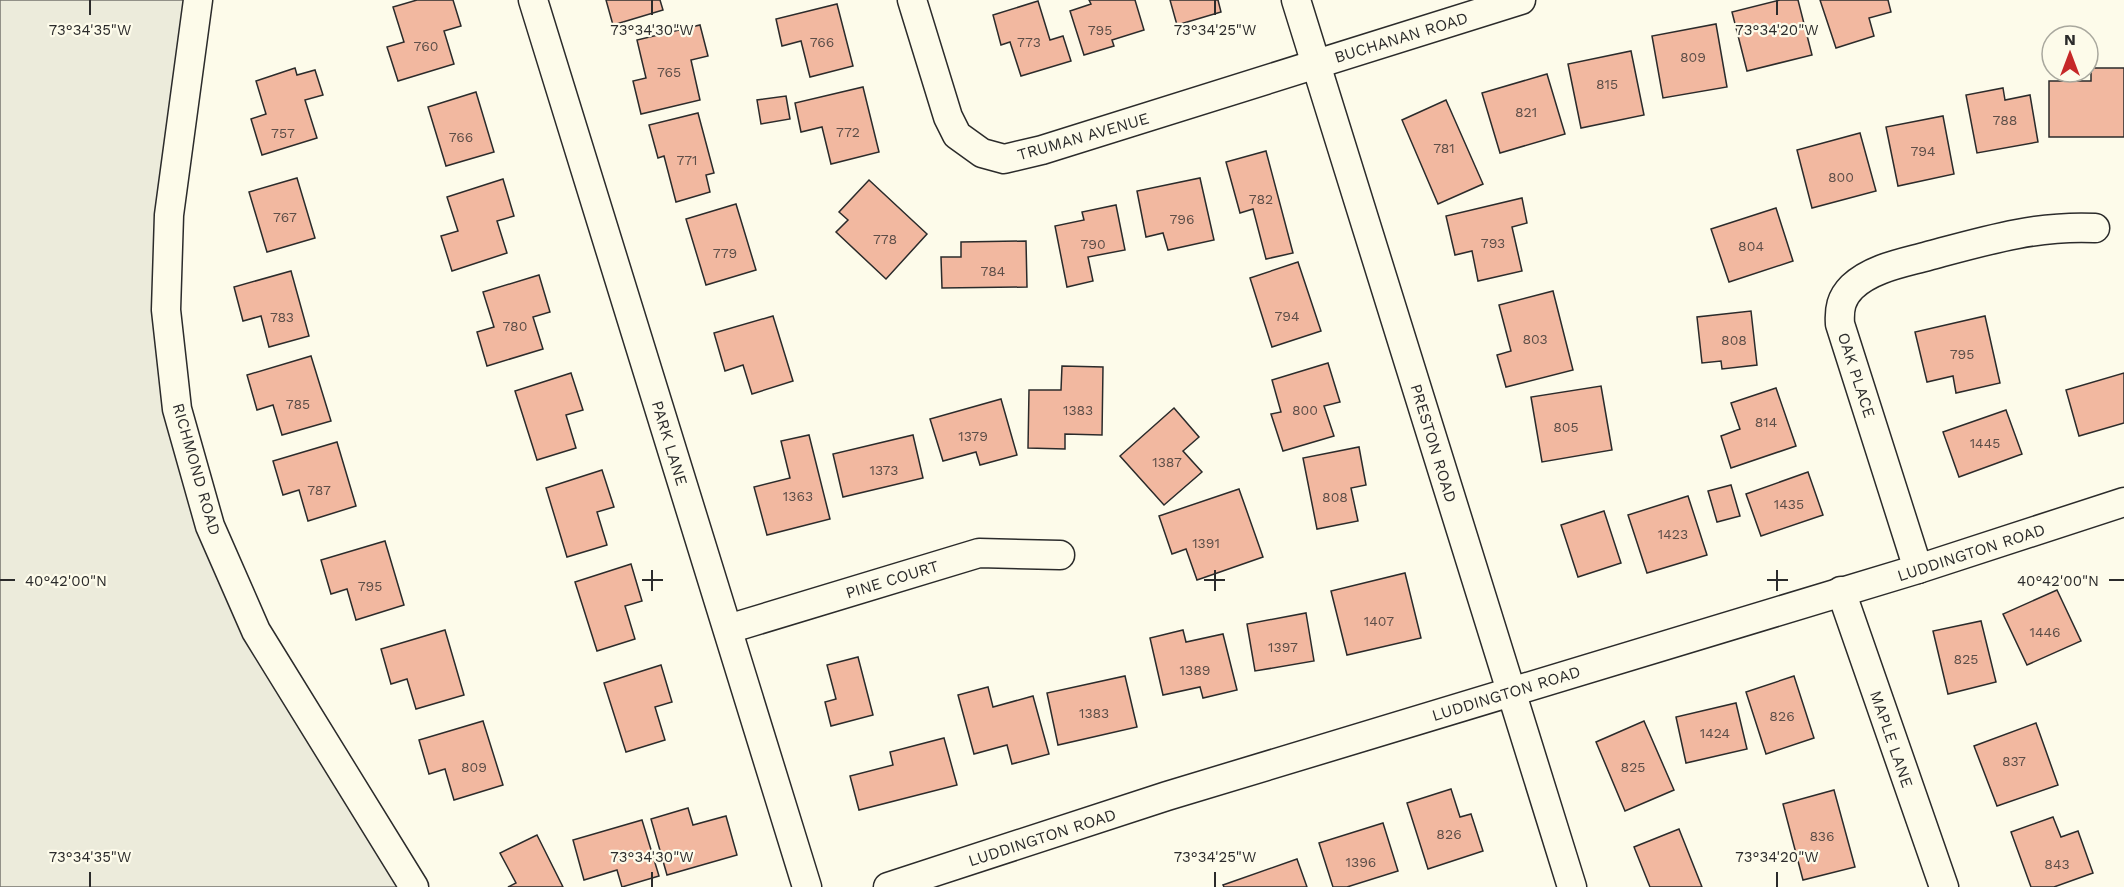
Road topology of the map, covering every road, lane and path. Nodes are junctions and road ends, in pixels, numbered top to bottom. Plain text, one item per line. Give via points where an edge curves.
1 (198, 0) edge
2 (532, 0) edge
3 (912, 0) edge
4 (1296, 0) edge
5 (1521, 0) edge
6 (1316, 64) junction
7 (2095, 228) dead end
8 (2124, 502) edge
9 (1060, 555) dead end
10 (1918, 569) junction
11 (1841, 591) junction
12 (728, 629) junction
13 (1511, 692) junction
14 (414, 887) edge
15 (807, 887) edge
16 (888, 887) edge
17 (1572, 887) edge
18 (1944, 887) edge

1 - 14 street, RICHMOND ROAD via 169,215 166,309 177,409 210,526 256,631
2 - 12 street, PARK LANE
3 - 6 street, TRUMAN AVENUE via 957,135 982,153 1004,159
4 - 6 street, PRESTON ROAD
5 - 6 street, BUCHANAN ROAD
6 - 13 street, PRESTON ROAD
7 - 10 street, OAK PLACE via 2051,228 2008,234 1876,272 1845,295 1839,311 1840,324
8 - 10 street, LUDDINGTON ROAD
9 - 12 street, PINE COURT via 979,553
10 - 11 street, LUDDINGTON ROAD
11 - 13 street, LUDDINGTON ROAD
11 - 18 street, MAPLE LANE
12 - 15 street, PARK LANE
13 - 16 street, LUDDINGTON ROAD
13 - 17 street, PRESTON ROAD

